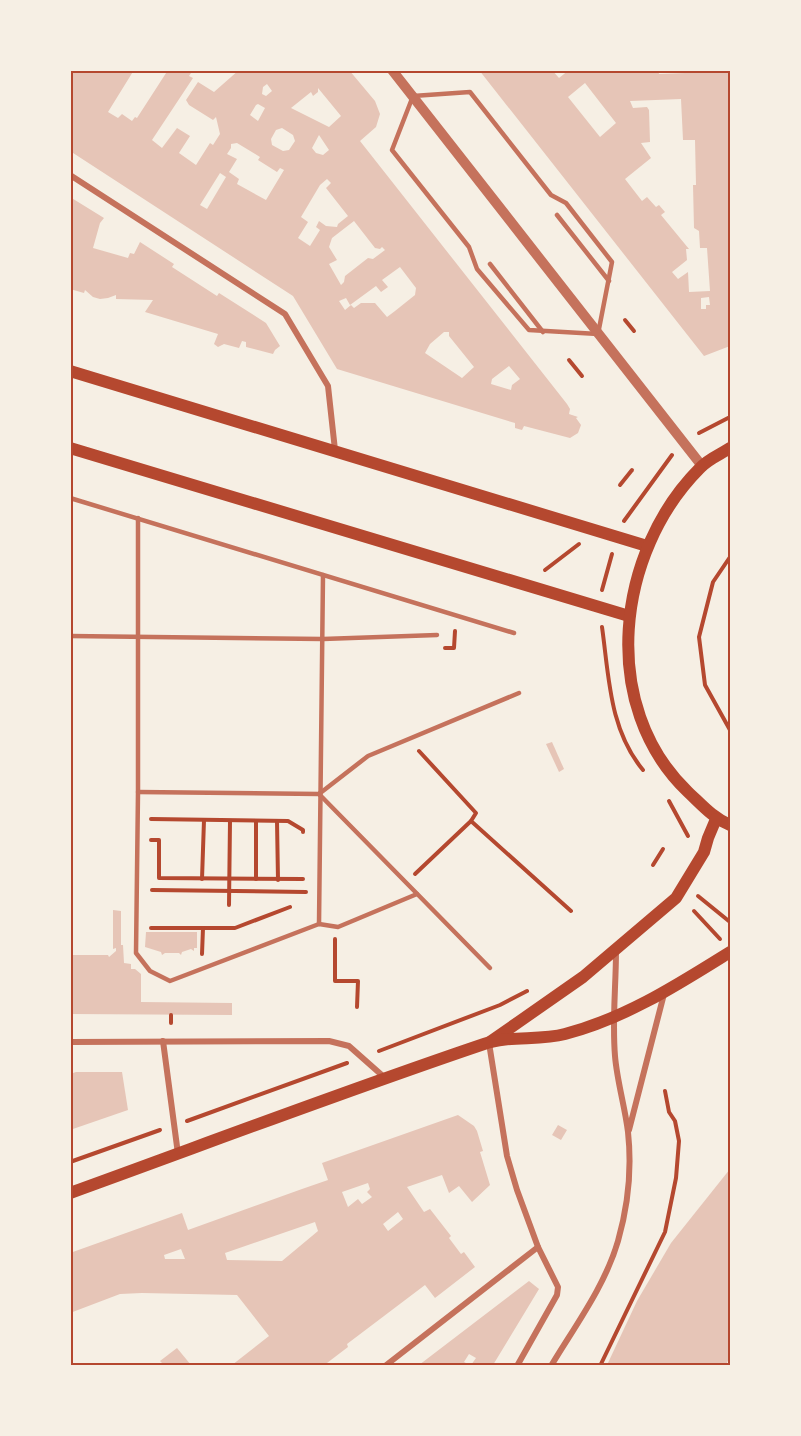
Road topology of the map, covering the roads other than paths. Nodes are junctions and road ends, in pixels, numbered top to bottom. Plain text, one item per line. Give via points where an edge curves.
1 (392, 70) edge
2 (413, 96) junction
3 (70, 175) edge
4 (557, 215) dead end
5 (490, 264) dead end
6 (609, 281) junction
7 (543, 332) junction
8 (598, 334) junction
9 (70, 371) edge
10 (70, 448) edge
11 (730, 448) edge
12 (334, 450) junction
13 (702, 466) junction
14 (70, 498) edge
15 (138, 518) junction
16 (647, 546) junction
17 (323, 575) junction
18 (629, 616) junction
19 (514, 633) dead end
20 (437, 635) dead end
21 (70, 636) edge
22 (137, 636) junction
23 (323, 639) junction
24 (519, 693) dead end
25 (138, 792) junction
26 (319, 794) junction
27 (716, 819) junction
28 (730, 825) edge
29 (417, 894) junction
30 (319, 924) junction
31 (616, 950) junction
32 (730, 952) edge
33 (490, 968) dead end
34 (664, 994) junction
35 (612, 1019) junction
36 (164, 1041) junction
37 (70, 1042) edge
38 (489, 1042) junction
39 (385, 1078) junction
40 (628, 1133) junction
41 (178, 1154) junction
42 (70, 1193) edge
43 (538, 1247) junction
44 (385, 1365) edge
45 (517, 1365) edge
46 (551, 1365) edge

1 - 2 street
2 - 6 lane via 470,92 551,195 566,203 612,262
2 - 7 lane via 392,150 469,247 477,269 529,330
2 - 8 street
3 - 12 street via 285,314 328,386
4 - 6 lane
5 - 7 lane
6 - 8 lane
7 - 8 lane
8 - 13 street
9 - 12 main road
10 - 18 main road
11 - 13 main road
12 - 16 main road
13 - 16 main road via 671,503
14 - 15 lane
15 - 17 lane
15 - 22 lane
16 - 18 main road
17 - 19 lane
17 - 23 lane
18 - 27 main road via 629,674 644,729 674,779
20 - 23 lane
21 - 22 lane
22 - 23 lane
22 - 25 lane
23 - 26 lane
24 - 26 lane via 368,756
25 - 26 lane
25 - 30 lane via 136,953 150,972 170,981
26 - 29 lane
26 - 30 lane
27 - 28 main road
27 - 31 main road via 704,852 676,898
29 - 30 lane via 338,927
29 - 33 lane
31 - 35 street
31 - 38 main road
32 - 34 main road
34 - 35 main road
34 - 40 street
35 - 38 main road via 562,1035
35 - 40 street
36 - 37 street
36 - 39 street via 329,1041 349,1046
36 - 41 street
38 - 39 main road
38 - 43 street via 507,1156
39 - 41 main road
40 - 46 street via 629,1183 617,1243 590,1302
41 - 42 main road
43 - 44 street
43 - 45 street via 558,1287 557,1295

